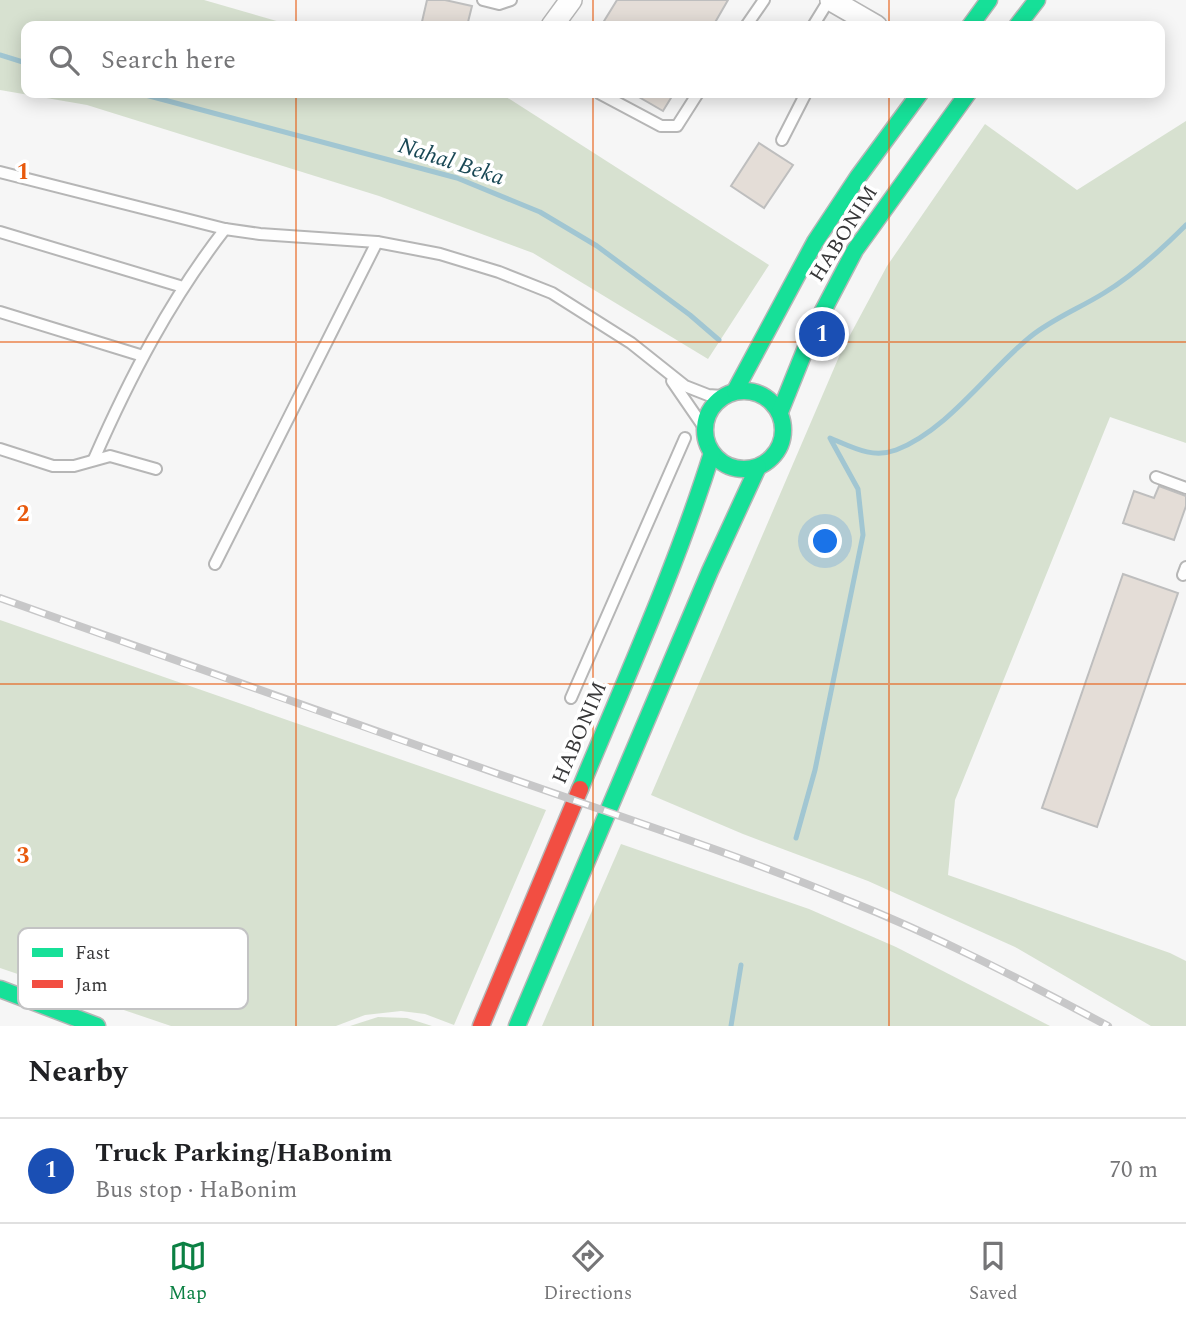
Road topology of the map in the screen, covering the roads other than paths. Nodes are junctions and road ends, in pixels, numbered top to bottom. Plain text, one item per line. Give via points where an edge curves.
1 (483, 0) edge
2 (511, 0) edge
3 (571, 0) edge
4 (764, 0) edge
5 (830, 0) edge
6 (989, 0) edge
7 (1037, 0) edge
8 (556, 21) edge
9 (749, 21) edge
10 (816, 21) edge
11 (867, 21) edge
12 (974, 21) edge
13 (1021, 21) edge
14 (608, 98) edge
15 (695, 98) edge
16 (803, 98) edge
17 (900, 98) edge
18 (916, 98) edge
19 (964, 98) edge
20 (891, 133) junction
21 (782, 139) dead end
22 (0, 172) edge
23 (225, 229) junction
24 (0, 232) edge
25 (377, 242) junction
26 (183, 287) junction
27 (0, 312) edge
28 (143, 355) junction
29 (664, 371) junction
30 (729, 394) junction
31 (780, 412) junction
32 (705, 429) junction
33 (685, 438) dead end
34 (0, 449) edge
35 (712, 453) junction
36 (94, 459) junction
37 (758, 467) junction
38 (156, 469) dead end
39 (1156, 477) dead end
40 (1186, 488) edge
41 (215, 565) dead end
42 (571, 698) dead end
43 (0, 989) edge
44 (18, 996) edge
45 (52, 1009) edge
46 (97, 1026) edge
47 (481, 1026) edge
48 (517, 1026) edge

1 - 2 lane via 499,4
3 - 8 street
4 - 9 lane
5 - 10 lane
5 - 11 street
6 - 12 street
7 - 13 street
14 - 15 lane via 661,126 677,126
16 - 21 lane
17 - 20 street
18 - 20 street, HABONIM
19 - 31 street, HABONIM via 849,261 803,352
20 - 30 street, HABONIM via 823,229 753,364
22 - 23 lane
23 - 25 lane
23 - 26 lane
24 - 26 lane
25 - 29 lane via 440,254 552,293 631,343
25 - 41 lane
26 - 28 lane
27 - 28 lane
28 - 36 lane
29 - 30 lane via 695,391
29 - 32 lane
30 - 31 street via 748,390 761,394
30 - 32 street via 713,405
31 - 37 street via 784,425 778,451
32 - 35 street
33 - 42 lane
34 - 36 lane via 53,466 74,466
35 - 37 street via 732,468
35 - 47 street, HABONIM via 673,564
36 - 38 lane via 116,457
37 - 48 street
39 - 40 lane
43 - 44 street
45 - 46 street

